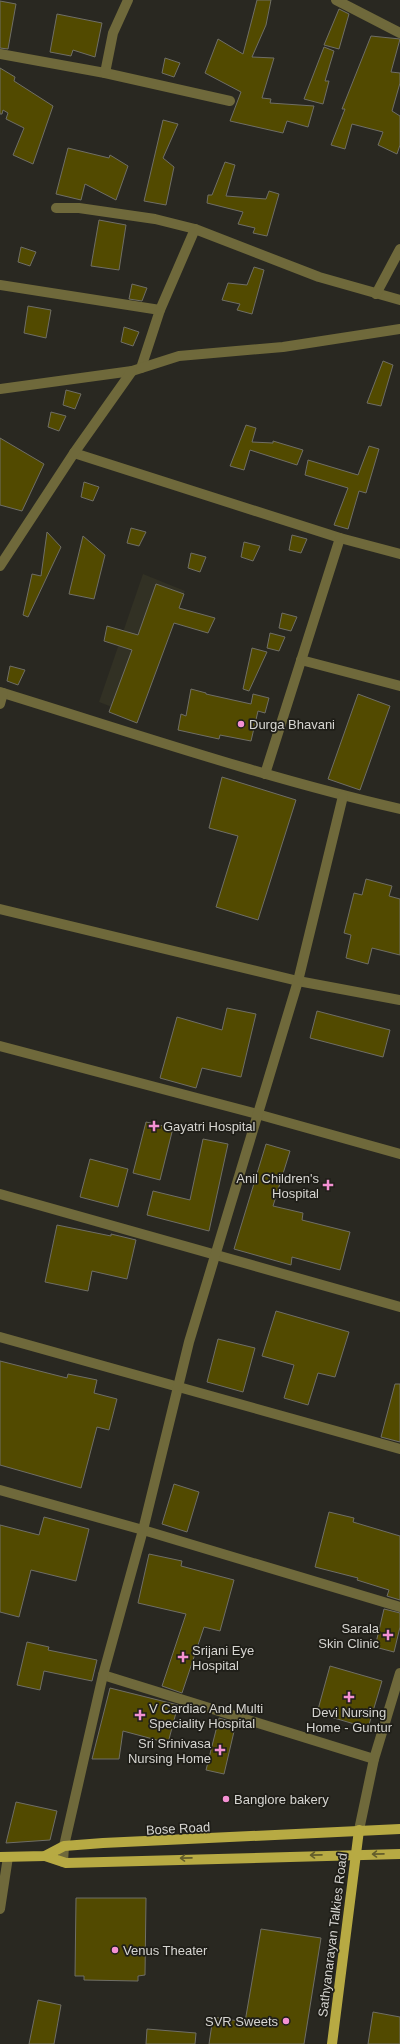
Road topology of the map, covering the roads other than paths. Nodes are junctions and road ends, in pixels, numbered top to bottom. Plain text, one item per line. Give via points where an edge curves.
1 (128, 0) edge
2 (336, 0) edge
3 (400, 33) edge
4 (0, 54) edge
5 (105, 73) junction
6 (230, 102) dead end
7 (56, 208) dead end
8 (195, 229) junction
9 (400, 248) edge
10 (0, 285) edge
11 (376, 294) junction
12 (400, 300) edge
13 (160, 310) junction
14 (400, 330) edge
15 (136, 370) junction
16 (0, 389) edge
17 (74, 453) junction
18 (340, 538) junction
19 (400, 554) edge
20 (0, 566) edge
21 (301, 660) junction
22 (400, 686) edge
23 (2, 693) edge
24 (0, 704) edge
25 (265, 774) junction
26 (343, 796) junction
27 (400, 810) edge
28 (0, 909) edge
29 (298, 981) junction
30 (400, 1000) edge
31 (0, 1046) edge
32 (257, 1114) junction
33 (400, 1154) edge
34 (0, 1194) edge
35 (215, 1255) junction
36 (400, 1307) edge
37 (0, 1337) edge
38 (179, 1388) junction
39 (400, 1449) edge
40 (0, 1490) edge
41 (143, 1530) junction
42 (400, 1608) edge
43 (400, 1673) edge
44 (103, 1675) junction
45 (374, 1759) junction
46 (400, 1829) edge
47 (359, 1830) junction
48 (64, 1846) junction
49 (400, 1854) edge
50 (355, 1855) junction
51 (45, 1856) junction
52 (4, 1857) edge
53 (63, 1862) junction
54 (0, 1909) edge
55 (332, 2044) edge

1 - 5 street via 113,33
2 - 3 street
4 - 5 street
5 - 6 street
7 - 8 street via 79,208 148,218
8 - 11 street via 320,277
8 - 13 street
9 - 11 street
10 - 13 street
11 - 12 street
13 - 15 street
14 - 15 street via 284,347 179,356
15 - 16 street
15 - 17 street
17 - 18 street
17 - 20 street
18 - 19 street
18 - 21 street
21 - 22 street
21 - 25 street
23 - 24 street
23 - 25 street
25 - 26 street
26 - 27 street
26 - 29 street
28 - 29 street
29 - 30 street
29 - 32 street
31 - 32 street
32 - 33 street
32 - 35 street
34 - 35 street
35 - 36 street
35 - 38 street via 189,1342
37 - 38 street
38 - 39 street
38 - 41 street
40 - 41 street
41 - 42 street
41 - 44 street
43 - 45 street
44 - 45 street
44 - 48 street
45 - 47 street
46 - 47 main road, Bose Road
47 - 48 main road, Bose Road
47 - 50 main road, Sathyanarayan Talkies Road
48 - 51 main road, Bose Road
48 - 53 street
49 -> 50 main road
50 -> 53 main road
50 - 55 main road, Sathyanarayan Talkies Road
51 - 52 main road, Bose Road
51 - 53 main road
52 - 54 street

